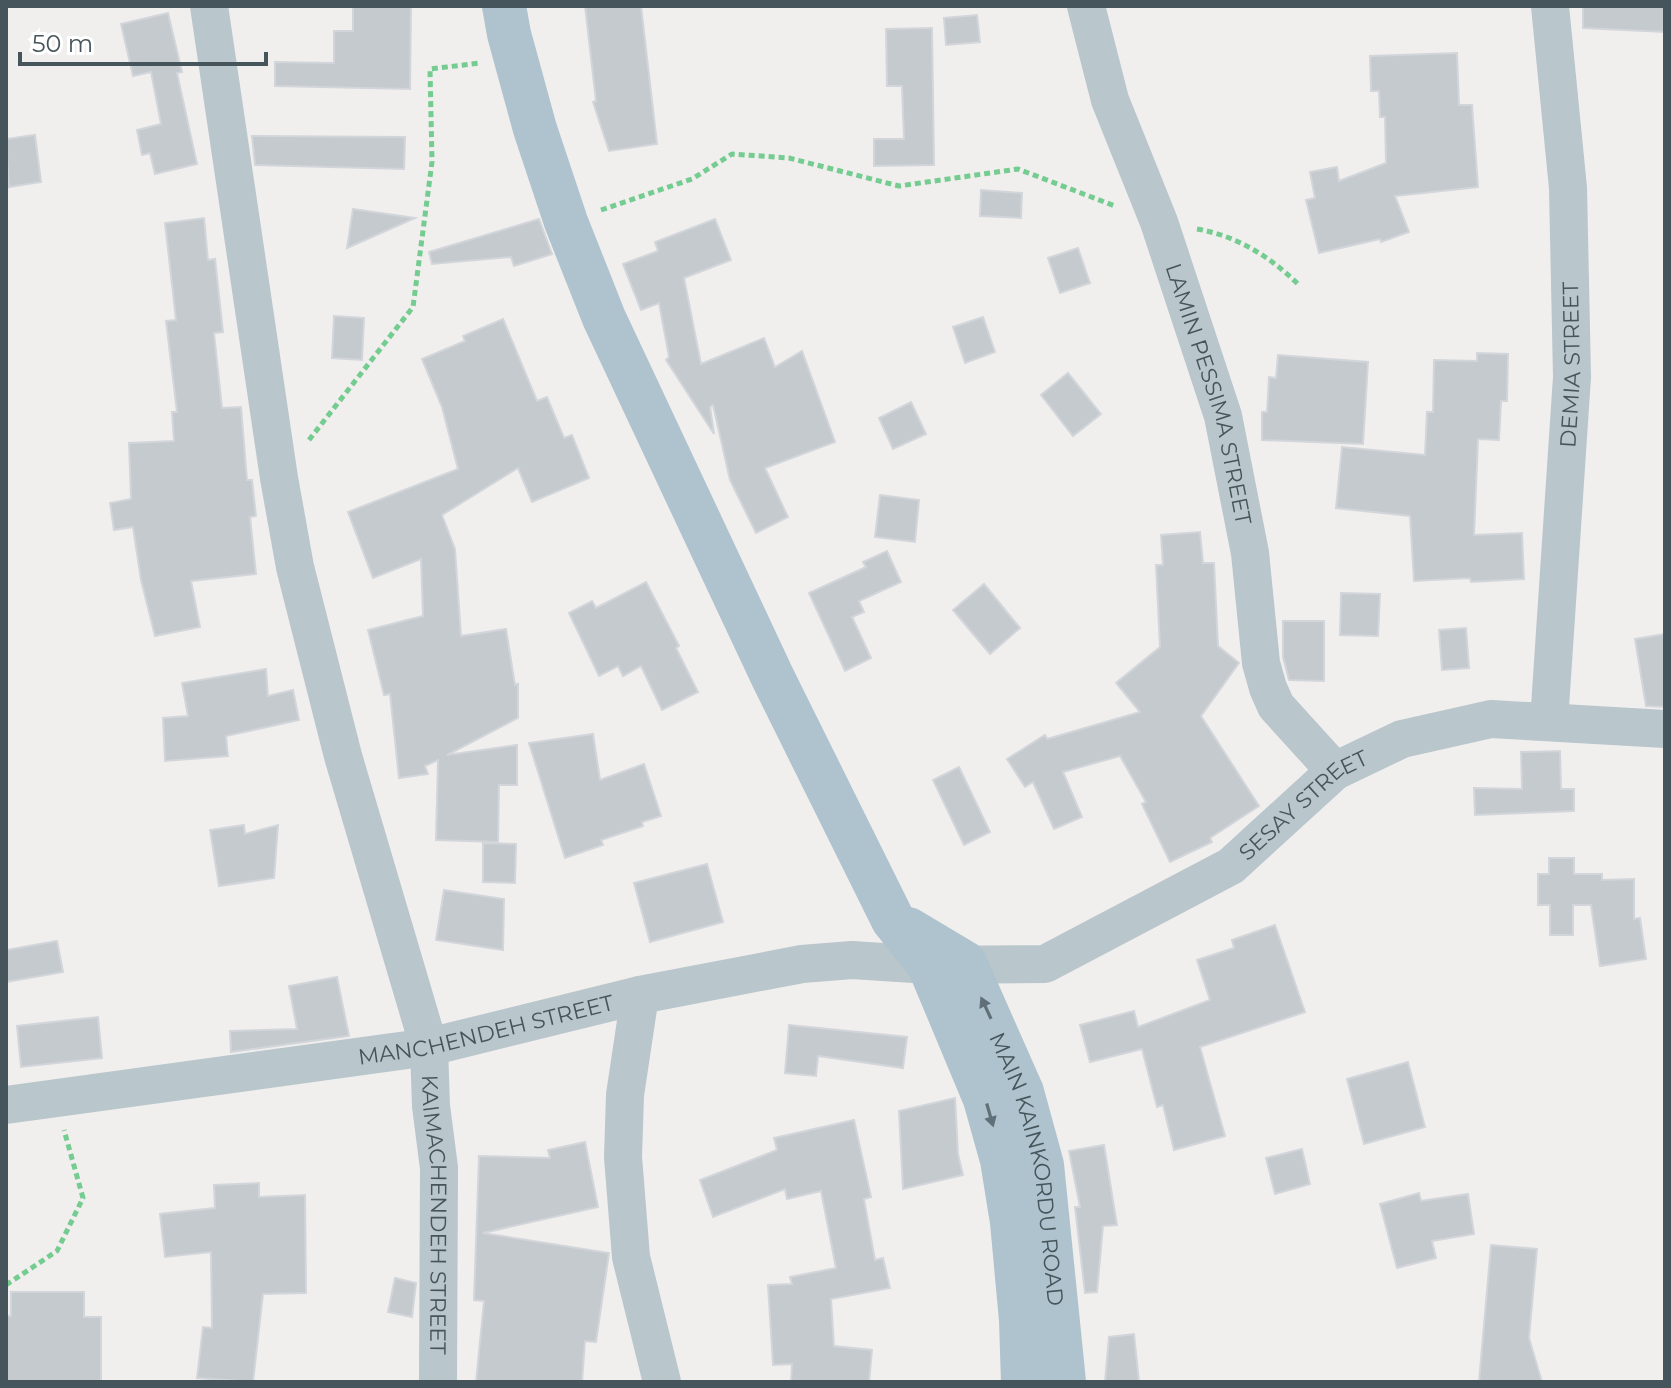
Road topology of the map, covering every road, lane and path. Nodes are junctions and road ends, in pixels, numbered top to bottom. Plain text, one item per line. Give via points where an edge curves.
1 (209, 6) edge
2 (1086, 6) edge
3 (1550, 6) edge
4 (507, 20) edge
5 (566, 222) junction
6 (1159, 222) junction
7 (1298, 284) dead end
8 (279, 478) junction
9 (1549, 722) junction
10 (1665, 729) edge
11 (1335, 771) junction
12 (947, 964) junction
13 (640, 995) junction
14 (429, 1047) junction
15 (54, 1098) junction
16 (6, 1105) edge
17 (6, 1285) edge
18 (438, 1382) edge
19 (662, 1382) edge
20 (1023, 1382) edge
21 (1064, 1382) edge

1 - 8 street, KAIMACHENDEH STREET
2 - 6 street, LAMIN PESSIMA STREET via 1110,100
3 - 9 street, DEMIA STREET via 1568,188 1572,377
4 - 5 main road
4 - 8 path via 494,61 430,69 432,162 413,307
5 - 6 path via 692,179 732,154 789,158 899,186 1018,169
5 - 12 main road via 604,318 893,920
6 - 7 path via 1224,234 1278,264
6 - 11 street, LAMIN PESSIMA STREET via 1223,416 1250,553 1268,688 1276,706
8 - 14 street, KAIMACHENDEH STREET via 295,567 343,756
9 - 10 street, SESAY STREET
9 - 11 street, SESAY STREET via 1491,719 1402,739
11 - 12 street, SESAY STREET via 1231,866 1045,964
12 - 13 street, MANCHENDEH STREET via 802,964
12 -> 20 main road via 1002,1160 1016,1264
21 -> 12 main road, MAIN KAINKORDU ROAD via 1042,1165 1022,1092
13 - 14 street, MANCHENDEH STREET
13 - 19 street via 625,1095 623,1157 631,1257
14 - 15 street, MANCHENDEH STREET
14 - 18 street, KAIMACHENDEH STREET via 439,1168
15 - 16 street, MANCHENDEH STREET
15 - 17 path via 83,1198 57,1251

